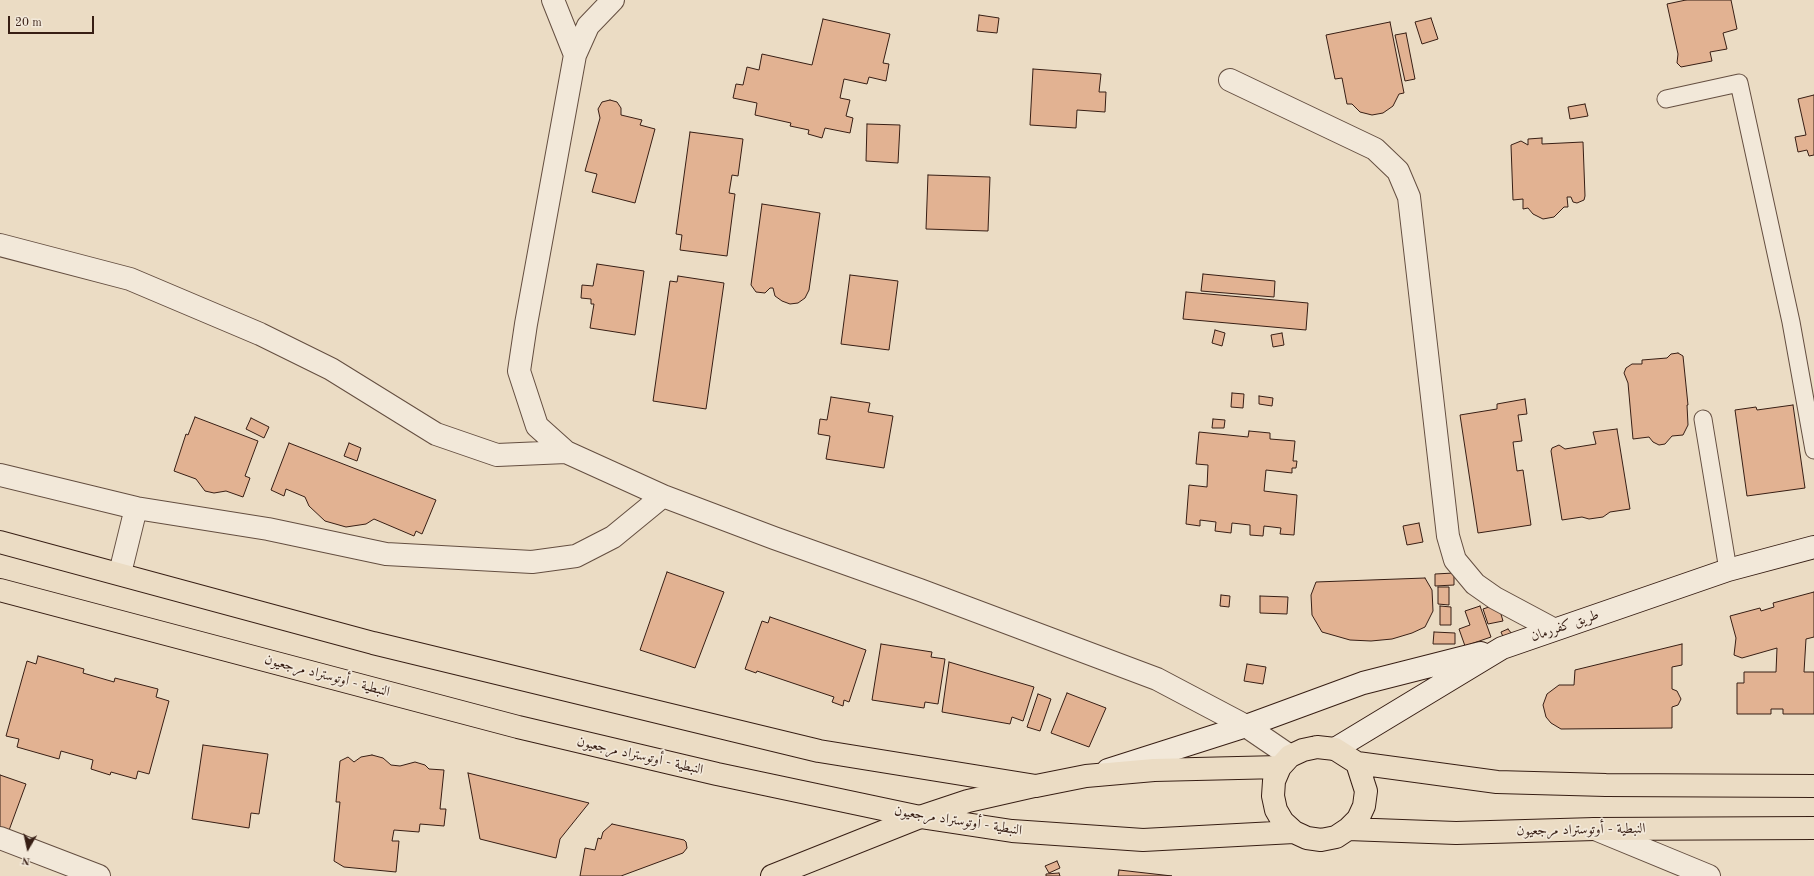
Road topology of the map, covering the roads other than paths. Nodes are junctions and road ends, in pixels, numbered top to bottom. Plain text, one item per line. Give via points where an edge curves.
1 (553, 0) edge
2 (613, 0) edge
3 (575, 55) junction
4 (1230, 80) dead end
5 (1666, 99) dead end
6 (0, 245) edge
7 (1703, 419) dead end
8 (1814, 450) edge
9 (566, 452) junction
10 (0, 476) edge
11 (663, 496) junction
12 (136, 508) junction
13 (0, 542) edge
14 (1814, 547) edge
15 (1728, 570) junction
16 (120, 573) junction
17 (0, 590) edge
18 (1553, 629) junction
19 (1502, 648) junction
20 (1246, 726) junction
21 (1335, 749) junction
22 (1285, 762) junction
23 (1357, 763) junction
24 (1086, 776) junction
25 (1036, 786) junction
26 (1814, 786) edge
27 (920, 817) junction
28 (1814, 828) edge
29 (1348, 829) junction
30 (1595, 829) junction
31 (1294, 832) junction
32 (0, 838) edge
33 (99, 876) edge
34 (772, 876) edge
35 (1709, 876) edge

1 - 3 street
2 - 3 street via 588,26
3 - 9 street via 519,370 537,426
4 - 18 street via 1375,149 1398,171 1409,197 1448,536 1455,560 1474,584
5 - 8 lane via 1739,83 1791,322
6 - 9 street via 130,279 260,334 331,369 436,434 497,455
7 - 15 lane
9 - 11 street
10 - 12 street
11 - 12 street via 613,536 576,556 532,562 386,554 268,529
11 - 20 street via 1157,679
12 - 16 street
13 - 16 main road
14 - 15 street, طريق كفررمان
15 - 18 street, طريق كفررمان
16 - 25 main road via 373,643 819,752
17 - 27 main road, النبطية - أوتوستراد مرجعيون via 518,727 717,774
18 - 19 street, طريق كفررمان
19 - 20 street via 1363,682
19 - 21 street, طريق كفررمان
20 - 22 street
20 - 24 street
21 - 22 main road via 1317,747 1303,750
21 - 23 main road
22 - 24 main road
22 - 31 main road via 1274,782 1273,796 1276,810 1283,822
23 - 26 main road via 1497,782
23 - 29 main road via 1366,791 1364,806 1358,819
24 - 25 main road
25 - 27 main road via 986,796
27 - 31 main road, النبطية - أوتوستراد مرجعيون via 1012,831 1143,840
27 - 34 main road
28 - 30 main road, النبطية - أوتوستراد مرجعيون
29 - 30 main road, النبطية - أوتوستراد مرجعيون via 1456,833
29 - 31 main road via 1336,837 1321,840 1307,838
30 - 35 street
32 - 33 street

